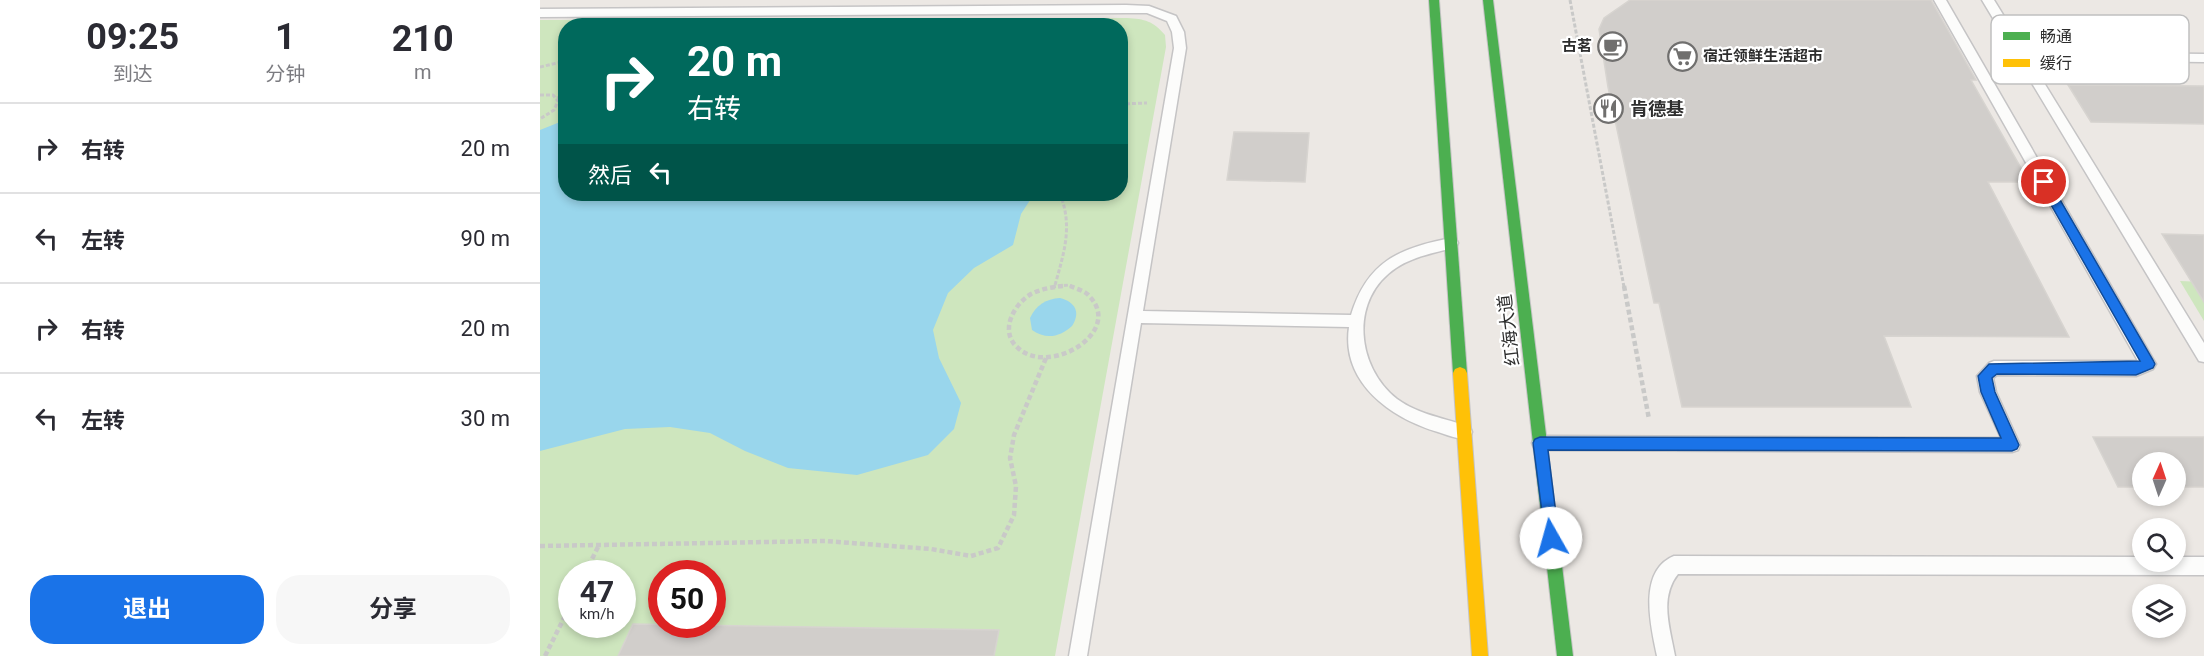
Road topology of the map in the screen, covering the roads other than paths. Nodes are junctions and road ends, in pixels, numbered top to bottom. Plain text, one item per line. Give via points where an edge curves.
1 (1434, 0) edge
2 (1488, 0) edge
3 (1940, 0) edge
4 (1988, 0) edge
5 (540, 13) edge
6 (1997, 15) edge
7 (2189, 58) edge
8 (2204, 58) edge
9 (2039, 84) edge
10 (1451, 243) junction
11 (1135, 317) junction
12 (1355, 321) junction
13 (2204, 356) edge
14 (1464, 432) junction
15 (1540, 443) junction
16 (2204, 566) edge
17 (1078, 656) edge
18 (1480, 656) edge
19 (1565, 656) edge
20 (1666, 656) edge

1 - 10 main road
2 - 15 main road, 红海大道
3 - 15 lane via 2148,364 2136,369 1994,368 1985,376 1988,392 2012,445
4 - 6 lane
5 - 11 lane via 1126,9 1149,10 1172,19 1180,48
7 - 8 lane
9 - 13 lane
10 - 12 lane via 1419,250 1390,264 1368,287
10 - 14 main road
11 - 12 lane
11 - 17 lane
12 - 14 lane via 1354,346 1367,377 1392,404 1427,423
14 - 18 main road
15 - 19 main road, 红海大道
16 - 20 lane via 1674,565 1658,587

